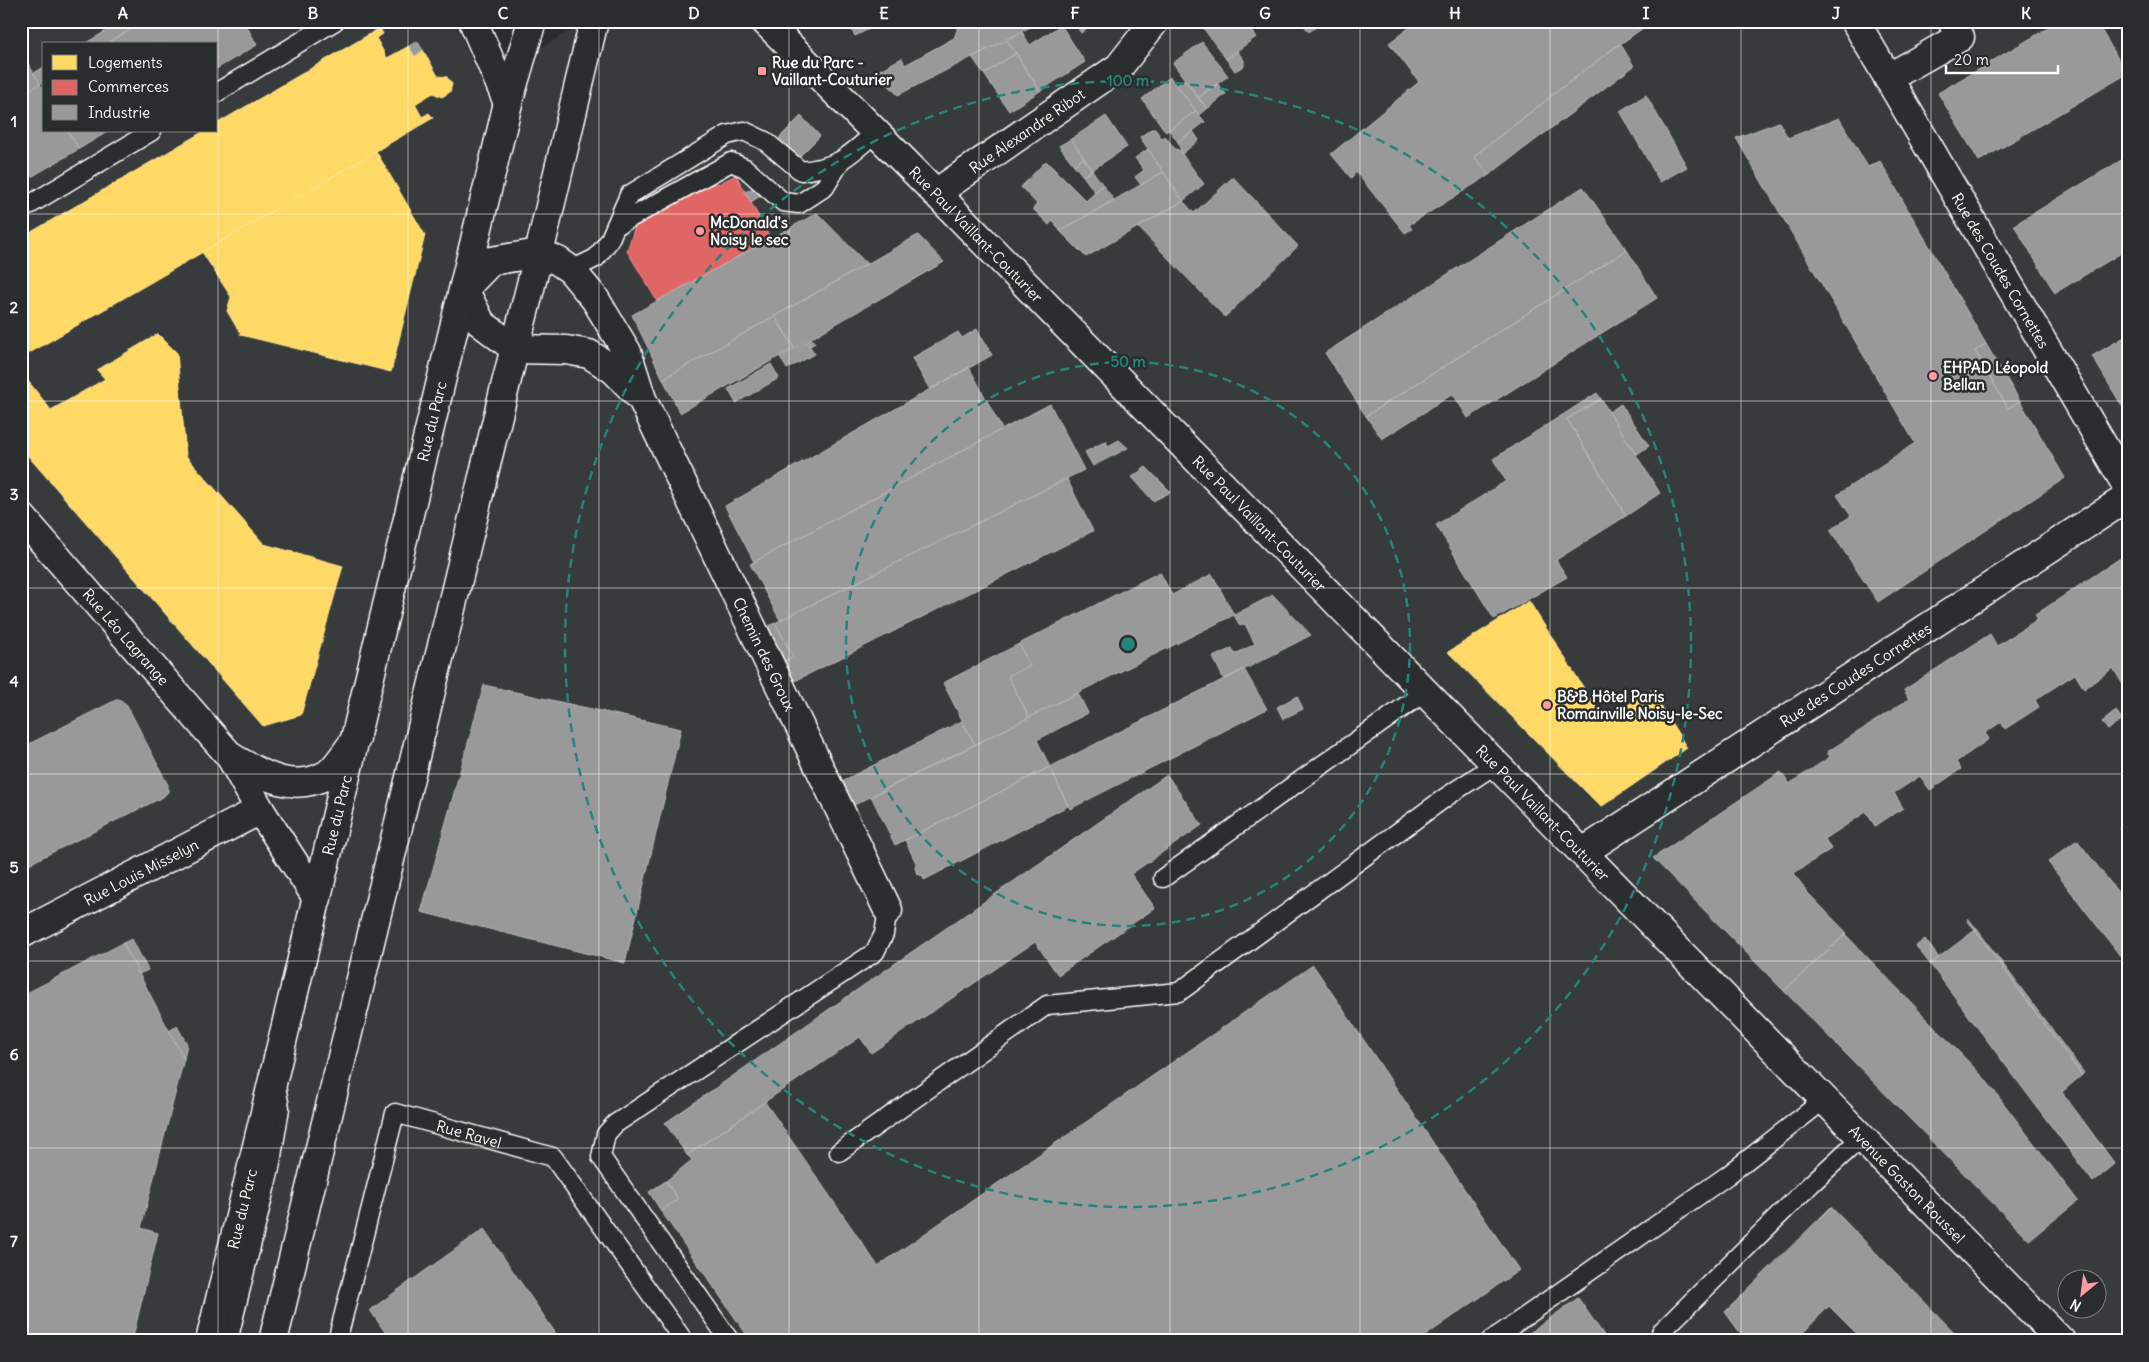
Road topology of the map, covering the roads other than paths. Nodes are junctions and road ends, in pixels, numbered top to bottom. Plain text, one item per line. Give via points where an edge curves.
1 (335, 21) edge
2 (473, 21) edge
3 (532, 21) edge
4 (594, 21) edge
5 (765, 21) edge
6 (1155, 21) edge
7 (1855, 21) edge
8 (1952, 21) edge
9 (1888, 78) junction
10 (218, 92) edge
11 (508, 103) junction
12 (150, 132) edge
13 (876, 132) junction
14 (840, 162) junction
15 (936, 193) junction
16 (21, 210) edge
17 (616, 226) junction
18 (540, 253) junction
19 (571, 270) junction
20 (464, 289) junction
21 (595, 299) junction
22 (515, 349) junction
23 (566, 350) junction
24 (642, 399) junction
25 (2128, 488) edge
26 (2128, 497) edge
27 (21, 516) edge
28 (1425, 692) junction
29 (356, 739) junction
30 (230, 756) junction
31 (1496, 764) junction
32 (260, 810) junction
33 (1583, 852) junction
34 (1163, 878) dead end
35 (317, 898) junction
36 (888, 910) joint
37 (21, 934) edge
38 (1753, 1026) joint
39 (274, 1076) junction
40 (1825, 1099) junction
41 (1862, 1137) junction
42 (839, 1152) dead end
43 (1661, 1332) dead end
44 (210, 1341) edge
45 (228, 1341) edge
46 (273, 1341) edge
47 (337, 1341) edge
48 (684, 1341) edge
49 (730, 1341) edge
50 (1490, 1341) edge
51 (2061, 1341) edge

1 - 10 lane
2 - 11 main road
3 - 11 main road, Rue du Parc
4 - 18 main road
5 - 13 main road, Rue Paul Vaillant-Couturier
6 - 15 main road, Rue Alexandre Ribot via 1120,68
7 - 9 main road, Rue des Coudes Cornettes
8 - 9 main road via 1960,37
9 - 25 main road, Rue des Coudes Cornettes
11 - 20 main road, Rue du Parc
12 - 16 lane
13 - 14 lane
13 - 15 main road, Rue Paul Vaillant-Couturier
14 - 17 lane via 825,187 799,204 783,202 744,168 731,162
14 - 17 lane via 822,169 801,171 765,141 751,134 744,131 727,135 629,195
15 - 28 main road, Rue Paul Vaillant-Couturier
17 - 19 lane via 596,258
18 - 19 main road, Chemin des Groux
18 - 20 main road via 491,261
18 - 22 main road
19 - 21 main road, Chemin des Groux
20 - 22 main road via 481,324
20 - 29 main road, Rue du Parc
21 - 23 main road via 594,324 586,338
21 - 24 main road, Chemin des Groux via 627,352
22 - 23 main road, Chemin des Groux
22 - 46 main road
23 - 24 main road, Chemin des Groux via 590,354 614,370
24 - 36 main road, Chemin des Groux
26 - 33 main road, Rue des Coudes Cornettes
27 - 30 main road, Rue Léo Lagrange
28 - 31 main road, Rue Paul Vaillant-Couturier
28 - 34 lane
29 - 30 main road via 328,775 302,783 268,778
29 - 35 main road, Rue du Parc
30 - 32 main road
31 - 33 main road, Rue Paul Vaillant-Couturier
31 - 42 lane via 1178,992 1048,1006
32 - 35 main road
32 - 37 main road, Rue Louis Misselyn
33 - 38 main road, Rue Paul Vaillant-Couturier
35 - 39 main road, Rue du Parc
36 - 49 lane via 884,934 875,952 615,1124 606,1134 601,1157
38 - 40 main road, Avenue Gaston Roussel
39 - 44 main road, Rue du Parc
39 - 45 lane via 280,1108 270,1168
40 - 41 main road, Avenue Gaston Roussel
40 - 50 lane via 1728,1175
41 - 43 lane
41 - 51 main road, Avenue Gaston Roussel
47 - 48 lane, Rue Ravel via 395,1113 553,1157

